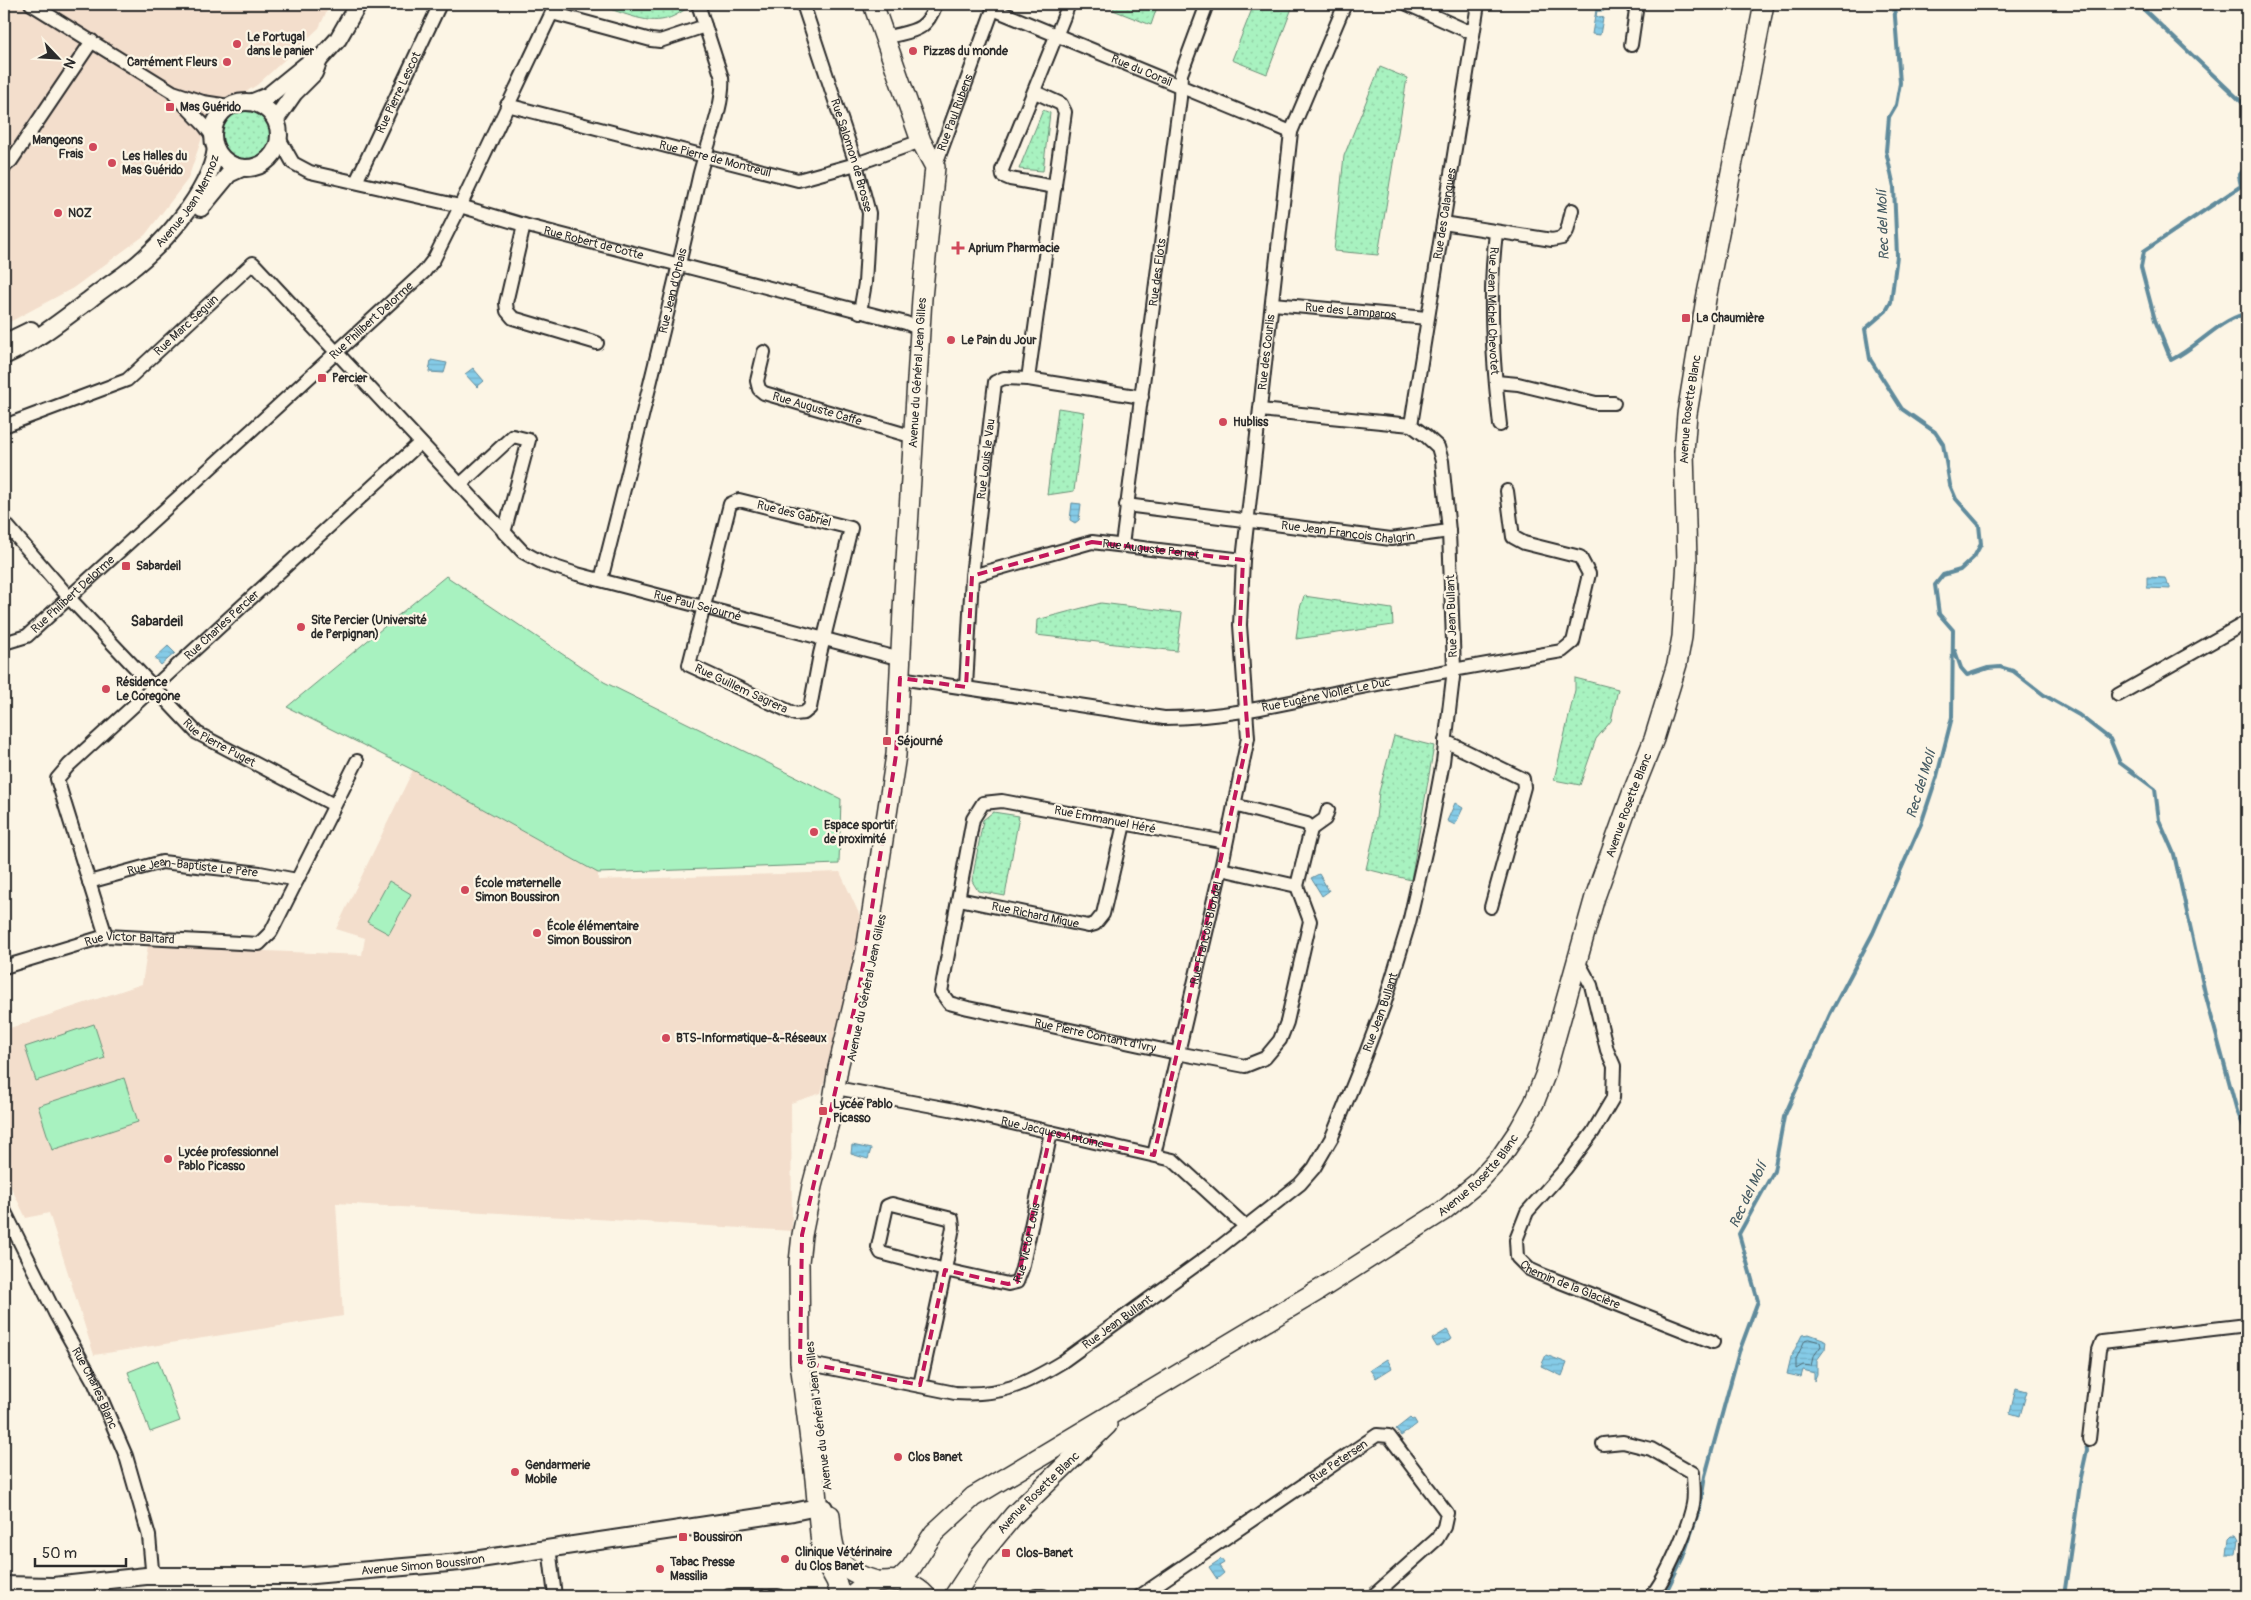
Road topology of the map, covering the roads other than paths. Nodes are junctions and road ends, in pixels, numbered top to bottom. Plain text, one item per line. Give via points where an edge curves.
1 (31, 4) edge
2 (358, 4) edge
3 (440, 4) edge
4 (698, 4) edge
5 (803, 4) edge
6 (873, 4) edge
7 (936, 4) edge
8 (1069, 4) edge
9 (1207, 4) edge
10 (1345, 4) edge
11 (1407, 4) edge
12 (1477, 4) edge
13 (1637, 4) edge
14 (1764, 4) edge
15 (994, 6) edge
16 (554, 8) edge
17 (705, 26) junction
18 (1473, 30) junction
19 (1056, 35) junction
20 (885, 38) junction
21 (92, 41) junction
22 (1631, 45) dead end
23 (319, 60) junction
24 (1179, 85) junction
25 (173, 92) junction
26 (1035, 92) junction
27 (253, 102) junction
28 (508, 105) junction
29 (229, 106) junction
30 (276, 119) junction
31 (1291, 132) junction
32 (280, 140) junction
33 (921, 140) junction
34 (214, 143) junction
35 (704, 156) junction
36 (856, 164) junction
37 (4, 167) edge
38 (935, 167) junction
39 (242, 168) junction
40 (356, 182) junction
41 (1055, 187) junction
42 (460, 206) junction
43 (1572, 210) dead end
44 (1443, 223) junction
45 (524, 225) junction
46 (1496, 233) junction
47 (152, 250) junction
48 (680, 265) junction
49 (91, 298) junction
50 (1273, 304) junction
51 (860, 312) junction
52 (1426, 318) junction
53 (920, 329) junction
54 (8, 342) edge
55 (597, 343) dead end
56 (337, 350) junction
57 (764, 352) dead end
58 (4, 356) edge
59 (1028, 379) junction
60 (1496, 382) junction
61 (1142, 397) junction
62 (1614, 403) dead end
63 (1260, 410) junction
64 (1500, 424) dead end
65 (1411, 425) junction
66 (4, 426) edge
67 (914, 437) junction
68 (420, 443) junction
69 (461, 484) junction
70 (1507, 492) dead end
71 (1126, 505) junction
72 (1248, 520) junction
73 (4, 522) edge
74 (1449, 531) junction
75 (504, 533) junction
76 (1122, 545) junction
77 (1243, 560) junction
78 (972, 576) junction
79 (601, 580) junction
80 (69, 598) junction
81 (704, 607) junction
82 (2247, 622) edge
83 (824, 638) junction
84 (4, 643) edge
85 (901, 659) junction
86 (1454, 669) junction
87 (900, 678) junction
88 (966, 687) junction
89 (153, 688) junction
90 (2118, 695) dead end
91 (1247, 711) junction
92 (1445, 740) junction
93 (357, 760) dead end
94 (983, 803) joint
95 (334, 805) junction
96 (1234, 805) junction
97 (1328, 810) dead end
98 (1124, 824) junction
99 (1311, 829) junction
100 (1226, 842) junction
101 (1220, 869) junction
102 (297, 880) junction
103 (89, 882) junction
104 (1297, 886) junction
105 (959, 899) junction
106 (1492, 907) dead end
107 (106, 936) junction
108 (1578, 961) junction
109 (4, 967) edge
110 (1176, 1053) junction
111 (843, 1089) junction
112 (1051, 1132) junction
113 (1154, 1155) junction
114 (4, 1210) edge
115 (1245, 1226) junction
116 (945, 1270) junction
117 (2247, 1325) edge
118 (1713, 1342) dead end
119 (805, 1363) junction
120 (920, 1385) junction
121 (1134, 1401) junction
122 (2089, 1438) dead end
123 (1603, 1444) dead end
124 (817, 1507) junction
125 (830, 1522) junction
126 (549, 1547) junction
127 (158, 1576) junction
128 (887, 1581) junction
129 (4, 1586) edge
130 (102, 1589) edge
131 (555, 1596) edge
132 (729, 1596) edge
133 (778, 1596) edge
134 (841, 1596) edge
135 (850, 1596) edge
136 (926, 1596) edge
137 (954, 1596) edge
138 (1036, 1596) edge
139 (1043, 1596) edge
140 (1140, 1596) edge
141 (1373, 1596) edge
142 (1651, 1596) edge

1 - 21 street
2 - 23 street via 338,39
3 - 40 street, Rue Pierre Lescot
4 - 17 street, Rue Jean d'Orbais
5 - 36 street, Rue Salomon de Brosse
6 - 20 main road
7 - 20 street via 922,28
8 - 19 street
9 - 24 street, Rue des Flots via 1180,74
10 - 31 street, Rue des Courlis
11 - 18 street via 1465,30
12 - 18 street, Rue des Calanques
13 - 22 street
14 - 108 main road, Avenue Rosette Blanc via 1706,299 1687,414 1684,452 1686,578 1677,664 1654,739 1595,897
15 - 19 street, Rue du Corail
15 - 38 street, Rue Paul Rubens
16 - 17 street via 651,40 660,41
16 - 28 street, Rue Philibert Delorme
17 - 35 street, Rue Jean d'Orbais via 723,90
18 - 44 street, Rue des Calanques
19 - 24 street, Rue du Corail
19 - 26 street
20 - 33 main road
21 - 25 street
21 - 37 street via 11,162
23 - 27 street via 311,61 268,96
23 - 30 street via 314,73 294,93
24 - 31 street, Rue du Corail
24 - 61 street, Rue des Flots via 1180,98
25 - 29 street
25 - 34 street via 204,124
26 - 41 street via 1061,104 1065,112
26 - 41 street via 1002,170 1003,176
27 - 29 street
27 - 30 street via 262,105
28 - 35 street, Rue Pierre de Montreuil
28 - 42 street, Rue Philibert Delorme
29 - 34 street via 217,119
30 - 32 street
31 - 50 street, Rue des Courlis
32 - 39 street via 270,159 257,166
32 - 40 street, Rue Robert de Cotte via 293,163 310,172
33 - 36 street, Rue Pierre de Montreuil
33 - 38 main road
34 - 39 street via 222,158
34 - 47 street, Avenue Jean Mermoz via 214,163 202,189
35 - 36 street, Rue Pierre de Montreuil via 798,180
35 - 48 street, Rue Jean d'Orbais
36 - 51 street, Rue Salomon de Brosse via 868,213 865,283
38 - 53 main road, Avenue du Général Jean Gilles
39 - 47 street, Avenue Jean Mermoz via 229,174 175,236
40 - 42 street, Rue Robert de Cotte
41 - 59 street
42 - 45 street, Rue Robert de Cotte
42 - 56 street, Rue Philibert Delorme via 434,259 424,272
43 - 46 street via 1562,238 1552,240
44 - 46 street, Rue Jean Michel Chevotet
44 - 52 street, Rue des Calanques
45 - 48 street, Rue Robert de Cotte
45 - 55 street via 506,303 507,311 513,318
46 - 60 street, Rue Jean Michel Chevotet via 1492,265
47 - 49 street, Avenue Jean Mermoz
48 - 51 street, Rue Robert de Cotte
48 - 79 street, Rue Jean d'Orbais
49 - 54 street, Avenue Jean Mermoz
49 - 58 street, Avenue Jean Mermoz via 46,334
50 - 52 street, Rue des Lamparos
50 - 63 street, Rue des Courlis
51 - 53 street, Rue Robert de Cotte
52 - 65 street, Rue des Calanques
53 - 67 main road, Avenue du Général Jean Gilles
56 - 66 street, Rue Marc Seguin via 253,263 127,380
56 - 68 street, Rue Paul Sejourné
56 - 80 street, Rue Philibert Delorme
57 - 67 street, Rue Auguste Caffe via 757,381 764,393
59 - 61 street, Rue Louis le Vau
59 - 78 street, Rue Louis le Vau via 1004,378 995,382
60 - 62 street, Rue Jean Michel Chevotet via 1518,384 1596,403
60 - 64 street, Rue Jean Michel Chevotet
61 - 71 street, Rue des Flots
63 - 65 street
63 - 72 street, Rue des Courlis
65 - 74 street, Rue Jean Bullant via 1438,447
67 - 85 main road, Avenue du Général Jean Gilles
68 - 69 street, Rue Paul Sejourné
68 - 89 street, Rue Charles Percier
69 - 75 street, Rue Paul Sejourné
69 - 75 street via 513,436 529,440
70 - 86 street, Rue Eugène Viollet Le Duc via 1513,537 1524,543 1580,557 1589,574 1573,642 1562,651
71 - 72 street
71 - 76 street, Rue des Flots
72 - 74 street, Rue Jean François Chalgrin via 1391,539
72 - 77 street, Rue des Courlis
73 - 80 street, Rue Pierre Puget
74 - 86 street, Rue Jean Bullant
75 - 79 street, Rue Paul Sejourné via 524,552 544,563
76 - 77 street, Rue Auguste Perret
76 - 78 street, Rue Auguste Perret via 1092,542
77 - 91 street, Rue des Courlis via 1240,625
78 - 88 street, Rue Louis le Vau
79 - 81 street, Rue Paul Sejourné
80 - 84 street, Rue Philibert Delorme via 27,636
80 - 89 street, Rue Pierre Puget
81 - 83 street, Rue Paul Sejourné
81 - 83 street, Rue Guillem Sagrera via 689,665 795,714 810,708
81 - 83 street, Rue des Gabriel via 730,504 739,500 851,528
82 - 90 street
83 - 85 street, Rue Paul Sejourné
85 - 87 main road, Avenue du Général Jean Gilles
86 - 91 street, Rue Eugène Viollet Le Duc
86 - 92 street, Rue Jean Bullant
87 - 88 street, Rue Eugène Viollet Le Duc
87 - 111 main road, Avenue du Général Jean Gilles via 896,755 866,951 838,1068
88 - 91 street, Rue Eugène Viollet Le Duc via 1164,718 1198,718
89 - 95 street, Rue Pierre Puget via 197,733
89 - 103 street, Rue Charles Percier via 69,764 57,780
91 - 96 street, Rue François Blondel via 1248,738
92 - 106 street via 1523,779 1524,787
92 - 115 street, Rue Jean Bullant via 1431,826 1409,923 1384,1005 1332,1137 1314,1168 1300,1184
93 - 95 street
94 - 98 street, Rue Emmanuel Héré via 1002,801
94 - 105 street, Rue Pierre Contant d'Ivry via 973,818
95 - 102 street
96 - 99 street via 1307,824
96 - 100 street, Rue François Blondel
97 - 99 street via 1326,819
98 - 100 street, Rue Emmanuel Héré
98 - 105 street, Rue Richard Mique via 1104,914 1095,924 1088,926
99 - 104 street
100 - 101 street, Rue François Blondel
101 - 104 street
101 - 110 street, Rue François Blondel
102 - 103 street, Rue Jean-Baptiste Le Père via 162,862
102 - 107 street, Rue Victor Baltard via 271,932 259,944
103 - 107 street, Rue Charles Percier
104 - 110 street, Rue Pierre Contant d'Ivry via 1310,921 1288,1022 1280,1040 1265,1058 1245,1066
105 - 110 street, Rue Pierre Contant d'Ivry via 940,986 940,992 949,1002
107 - 109 street, Rue Victor Baltard
108 - 118 street, Chemin de la Glacière via 1591,985 1606,1050 1614,1066 1613,1098 1594,1132 1527,1212 1516,1240 1517,1257 1540,1274
108 - 121 main road, Avenue Rosette Blanc via 1546,1075 1534,1103 1500,1158 1477,1183 1410,1234
110 - 113 street, Rue François Blondel
111 - 112 street, Rue Jacques Antoine
111 - 119 main road, Avenue du Général Jean Gilles via 802,1235 798,1304
112 - 113 street, Rue Jacques Antoine
112 - 116 street, Rue Victor Louis via 1017,1282 1008,1284
113 - 115 street, Rue Jacques Antoine via 1173,1160
114 - 127 street, Rue Charles Blanc via 55,1313 95,1384 126,1456 149,1536 152,1569
115 - 120 street, Rue Jean Bullant via 1062,1362 1029,1382 999,1392 978,1394
116 - 116 street via 954,1227 952,1219 892,1204 887,1206 878,1247 881,1253
116 - 120 street
117 - 122 street via 2102,1342
119 - 120 street, Rue Jean Bullant
119 - 124 main road, Avenue du Général Jean Gilles
119 - 125 main road, Avenue du Général Jean Gilles
121 - 128 main road, Avenue Rosette Blanc via 972,1496
121 - 137 main road, Avenue Rosette Blanc via 1027,1501 981,1555
123 - 142 street via 1623,1442 1650,1449 1693,1473 1693,1504 1676,1552
124 - 125 street via 824,1508
124 - 126 street, Avenue Simon Boussiron
124 - 134 main road, Avenue du Général Jean Gilles via 824,1559
125 - 128 main road, Avenue du Général Jean Gilles via 836,1553 844,1567 857,1576
126 - 127 street, Avenue Simon Boussiron via 460,1562 302,1576
126 - 131 street
127 - 130 street, Avenue Simon Boussiron
128 - 135 main road via 864,1586
128 - 136 main road, Avenue du Général Jean Gilles via 912,1586
129 - 130 street, Avenue Simon Boussiron
132 - 133 street
138 - 139 street
140 - 141 street, Rue Petersen via 1377,1435 1390,1436 1447,1513 1437,1539

